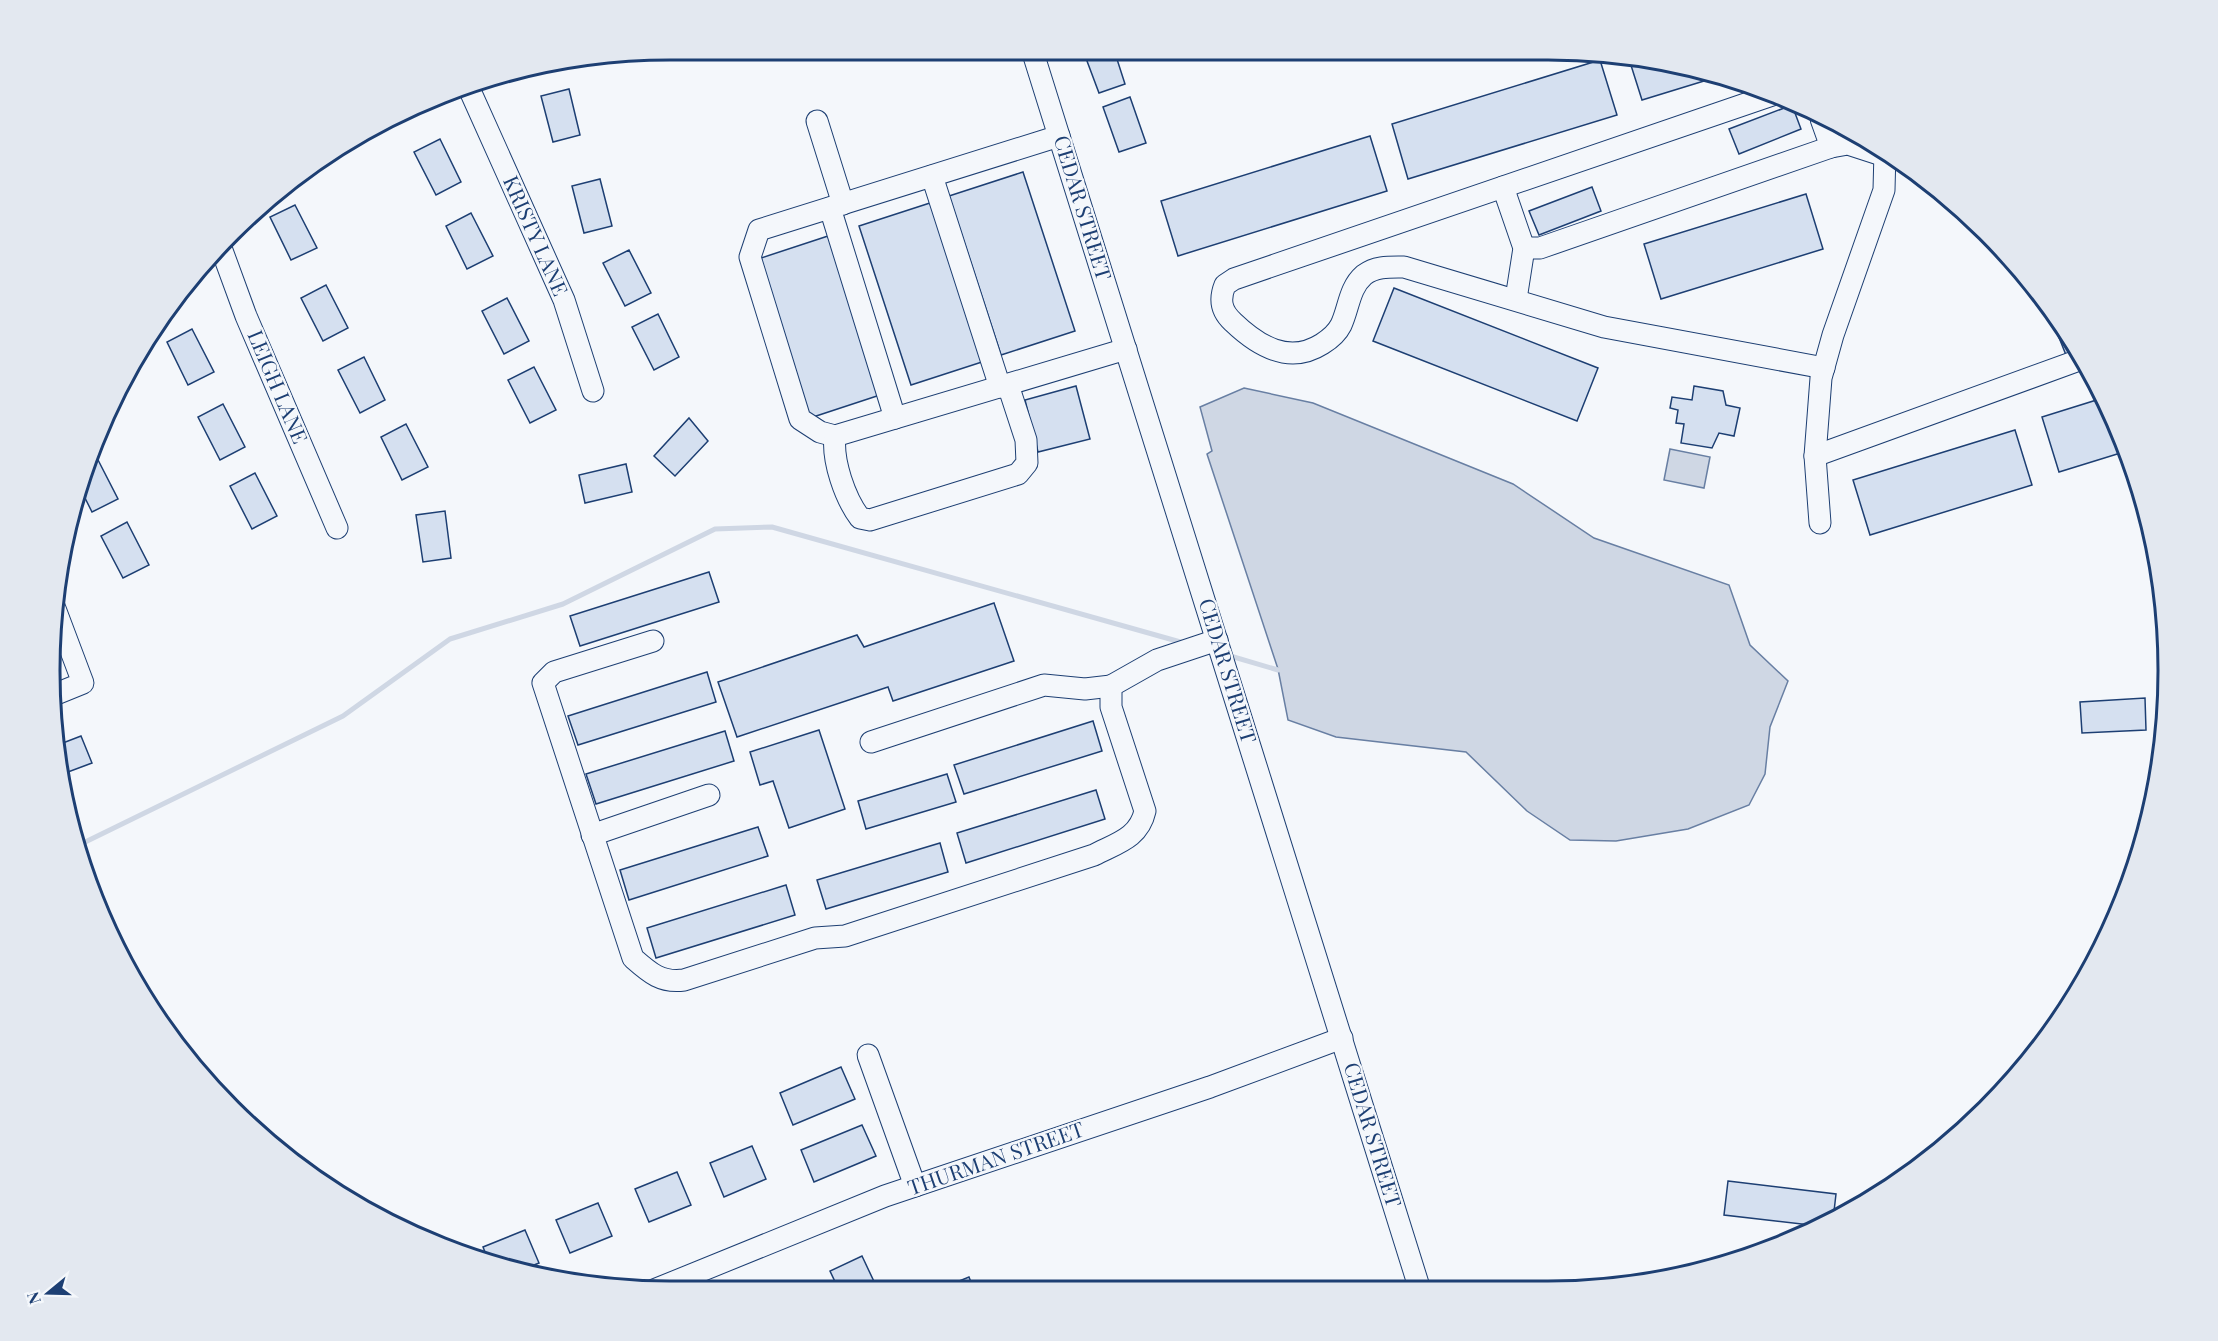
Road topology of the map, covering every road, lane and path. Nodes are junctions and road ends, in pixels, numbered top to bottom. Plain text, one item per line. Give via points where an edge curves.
1 (1035, 60) edge
2 (471, 93) edge
3 (1761, 99) edge
4 (817, 121) dead end
5 (1823, 126) edge
6 (1059, 136) junction
7 (1831, 147) junction
8 (1862, 147) edge
9 (1885, 162) edge
10 (932, 176) junction
11 (1503, 187) junction
12 (836, 206) junction
13 (1524, 248) junction
14 (224, 255) edge
15 (1516, 299) junction
16 (1126, 349) junction
17 (2074, 362) edge
18 (1824, 368) junction
19 (1004, 386) junction
20 (593, 391) dead end
21 (895, 418) junction
22 (835, 436) junction
23 (1815, 456) junction
24 (1820, 523) dead end
25 (338, 528) dead end
26 (62, 626) edge
27 (1217, 640) junction
28 (653, 641) dead end
29 (1111, 686) junction
30 (61, 692) edge
31 (871, 742) dead end
32 (709, 795) dead end
33 (592, 835) junction
34 (1342, 1038) junction
35 (868, 1055) dead end
36 (915, 1186) junction
37 (677, 1281) edge
38 (1417, 1281) edge

1 - 6 street, CEDAR STREET
2 - 20 street, KRISTY LANE via 564,300
3 - 11 street
4 - 12 street
5 - 7 street
6 - 10 street
6 - 16 street, CEDAR STREET
7 - 8 street via 1848,144
7 - 13 street via 1540,248
9 - 18 street via 1884,190
10 - 12 street
10 - 19 street
11 - 13 street
11 - 15 street via 1234,279 1225,285 1221,305 1227,317 1250,338 1272,351 1295,354 1314,350 1330,339 1340,327 1354,286 1365,274 1382,267 1404,267
12 - 21 street
12 - 22 street via 759,230 750,257 800,419
13 - 15 street
14 - 25 street, LEIGH LANE
15 - 18 street via 1604,327
16 - 19 street
16 - 27 street, CEDAR STREET
17 - 23 street
18 - 23 street
19 - 21 street
19 - 22 street via 1026,440 1027,463 1018,474 870,520 860,518 851,506 833,449
21 - 22 street
23 - 24 street
26 - 30 street via 83,683
27 - 29 street via 1156,660
27 - 34 street, CEDAR STREET
28 - 33 street via 554,672 543,683
29 - 31 street via 1084,689 1044,685
29 - 33 street via 1111,707 1145,811 1142,825 1127,839 1094,855 845,936 815,938 669,982 633,958
32 - 33 street
34 - 36 street, THURMAN STREET via 1210,1087
34 - 38 street, CEDAR STREET
35 - 36 street
36 - 37 street, THURMAN STREET

